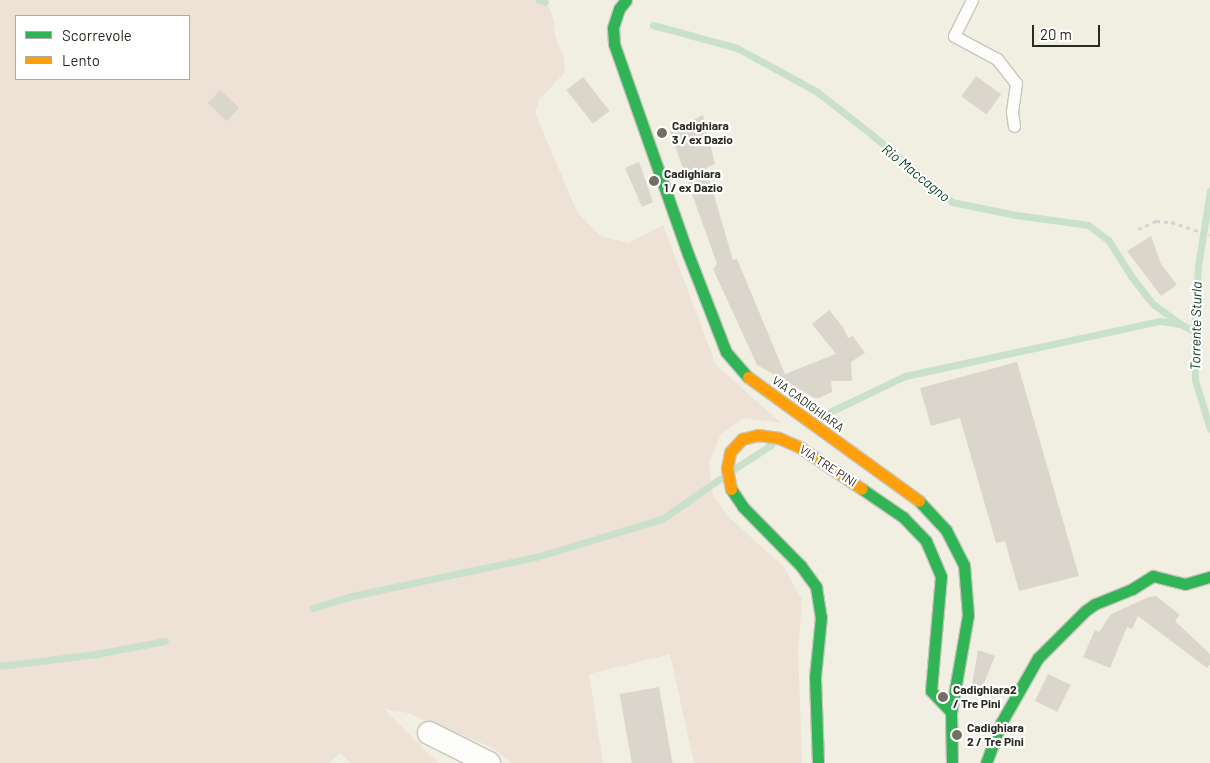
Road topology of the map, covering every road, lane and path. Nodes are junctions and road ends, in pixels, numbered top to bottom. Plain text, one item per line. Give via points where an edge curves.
1 (626, 0) edge
2 (972, 0) edge
3 (1014, 126) dead end
4 (1138, 230) dead end
5 (1210, 235) edge
6 (1210, 576) edge
7 (950, 712) junction
8 (429, 733) dead end
9 (488, 763) edge
10 (818, 763) edge
11 (952, 763) edge
12 (986, 763) edge

1 - 7 street, VIA CADIGHIARA via 619,9 613,28 614,44 726,352 744,375 923,504 946,530 964,566 968,615
2 - 3 lane via 954,36 997,59 1016,83 1012,112
4 - 5 path via 1156,221 1171,222
6 - 12 street via 1185,584 1153,576 1085,611 1038,658 1001,723
7 - 10 street, VIA TRE PINI via 931,691 941,576 926,541 903,518 802,448 779,438 758,435 742,439 730,452 727,468 730,488 743,507 816,587 821,617 815,676
7 - 11 street, VIA CADIGHIARA
8 - 9 street

